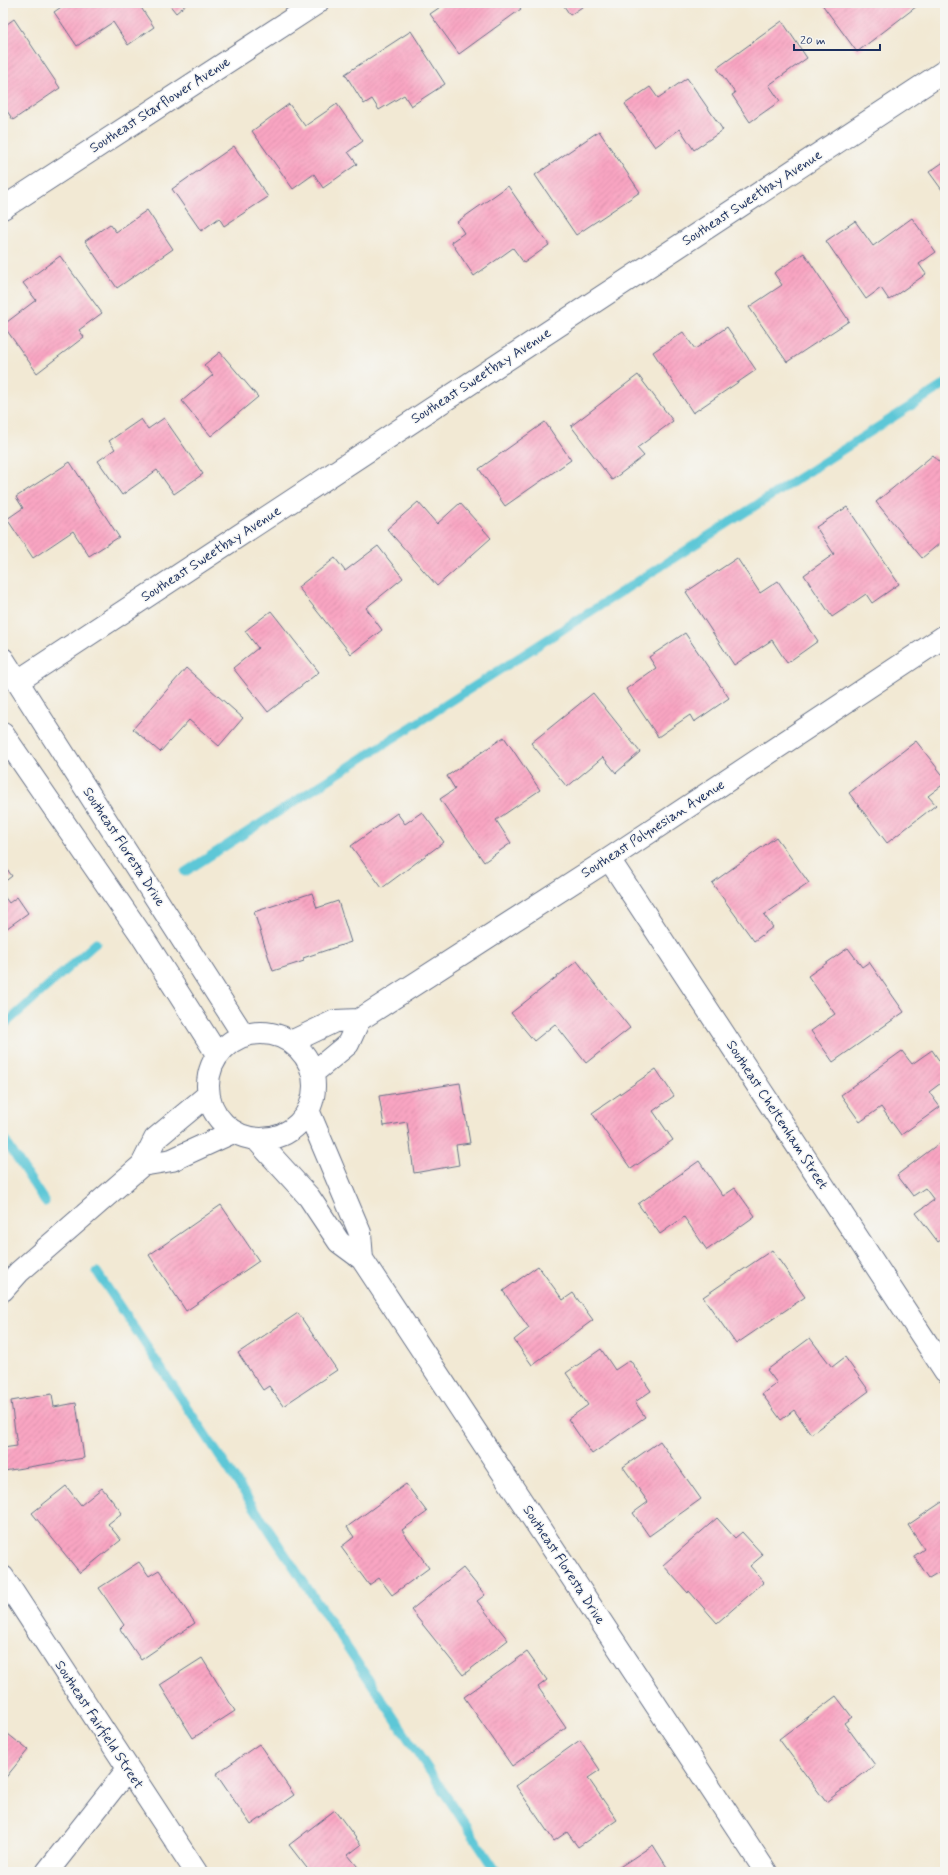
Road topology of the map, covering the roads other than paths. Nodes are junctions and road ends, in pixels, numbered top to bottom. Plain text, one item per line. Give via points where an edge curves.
1 (317, 3) edge
2 (945, 71) edge
3 (3, 208) edge
4 (945, 636) edge
5 (3, 659) edge
6 (18, 681) junction
7 (3, 734) edge
8 (609, 859) junction
9 (359, 1020) junction
10 (244, 1036) junction
11 (291, 1042) junction
12 (217, 1054) junction
13 (312, 1073) junction
14 (208, 1095) junction
15 (308, 1110) junction
16 (233, 1132) junction
17 (256, 1139) junction
18 (142, 1164) junction
19 (362, 1259) junction
20 (3, 1290) edge
21 (945, 1372) edge
22 (3, 1577) edge
23 (128, 1769) junction
24 (47, 1872) edge
25 (196, 1872) edge
26 (766, 1872) edge

1 - 3 street, Southeast Starflower Avenue
2 - 6 street, Southeast Sweetbay Avenue
4 - 8 street, Southeast Polynesian Avenue
5 - 6 street, Southeast Floresta Drive
6 - 10 street, Southeast Floresta Drive
7 - 12 street via 142,936
8 - 9 street, Southeast Polynesian Avenue
8 - 21 street, Southeast Cheltenham Street
9 - 11 street via 335,1021
9 - 13 street via 348,1044
10 - 11 street via 261,1033 276,1035
10 - 12 street via 231,1042
11 - 13 street via 308,1062
12 - 14 street via 208,1080
13 - 15 street via 312,1098
14 - 16 street via 213,1110
14 - 18 street via 154,1139
15 - 17 street via 299,1123 287,1133 272,1138
15 - 19 street, Southeast Floresta Drive via 360,1233
16 - 17 street
16 - 18 street via 172,1160
17 - 19 street, Southeast Floresta Drive via 309,1197 339,1242
18 - 20 street via 19,1272
19 - 26 street, Southeast Floresta Drive
22 - 23 street, Southeast Fairfield Street
23 - 24 street
23 - 25 street, Southeast Fairfield Street

